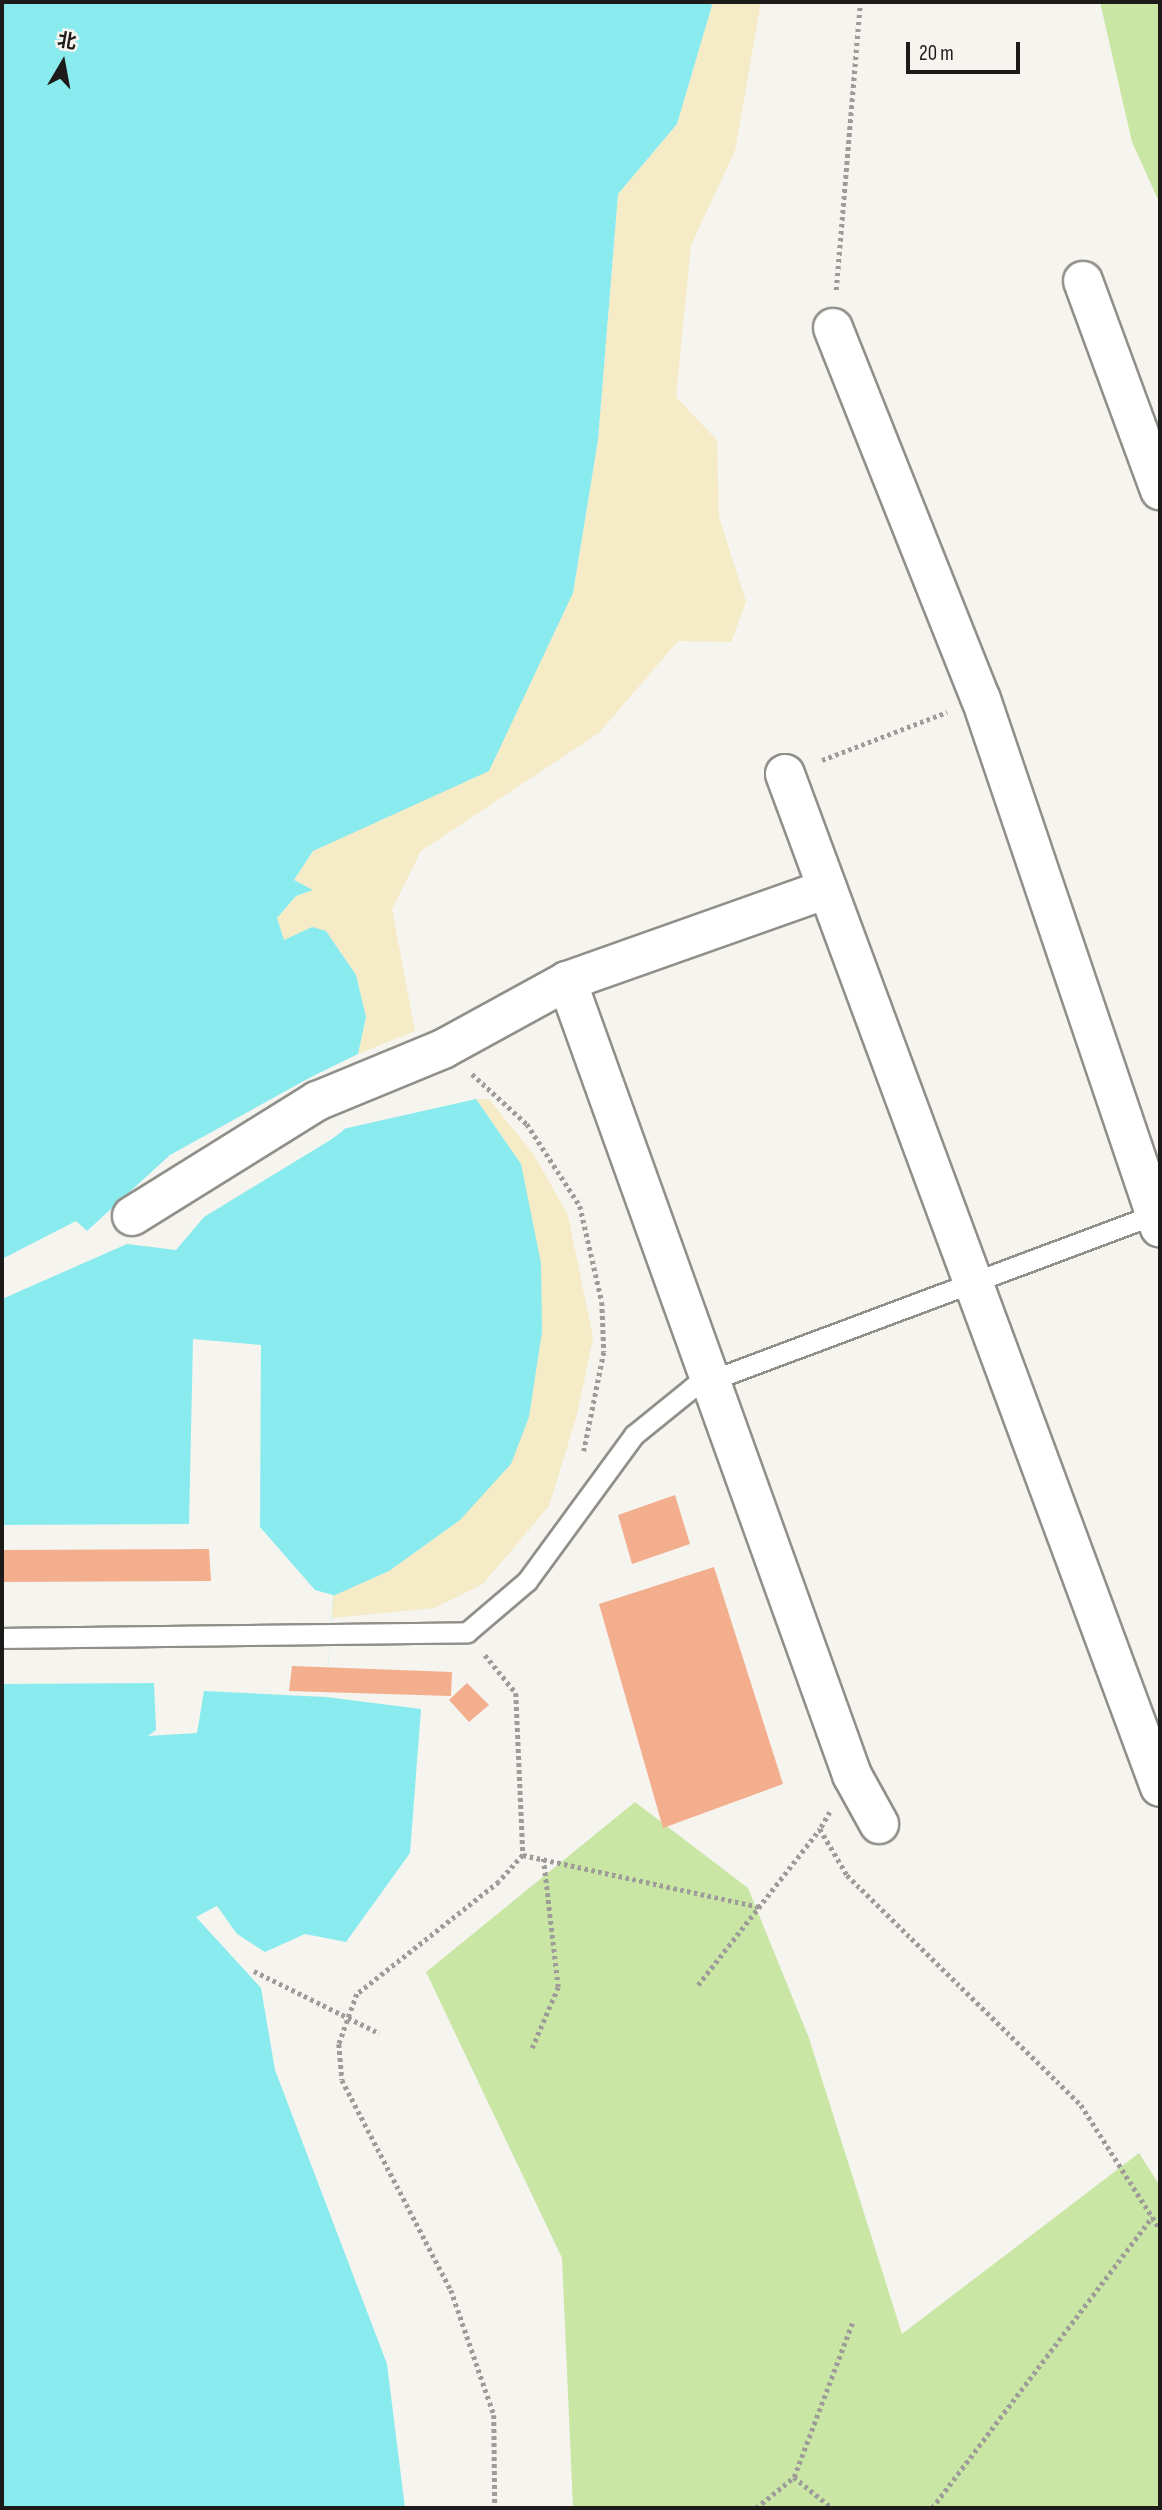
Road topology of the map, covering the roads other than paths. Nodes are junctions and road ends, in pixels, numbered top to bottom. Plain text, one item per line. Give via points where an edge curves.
1 (1083, 281) dead end
2 (833, 327) road end
3 (1160, 490) edge
4 (785, 774) road end
5 (827, 889) junction
6 (567, 981) junction
7 (132, 1216) dead end
8 (1158, 1218) edge
9 (971, 1280) junction
10 (707, 1378) junction
11 (2, 1638) edge
12 (1160, 1787) edge
13 (879, 1824) dead end

1 - 3 street
2 - 8 street via 981,699
4 - 5 street
5 - 6 street
5 - 9 street
6 - 7 street via 443,1049 317,1101
6 - 10 street
8 - 9 lane
9 - 10 lane
9 - 12 street
10 - 11 lane via 634,1435 527,1581 467,1632
10 - 13 street via 852,1774

